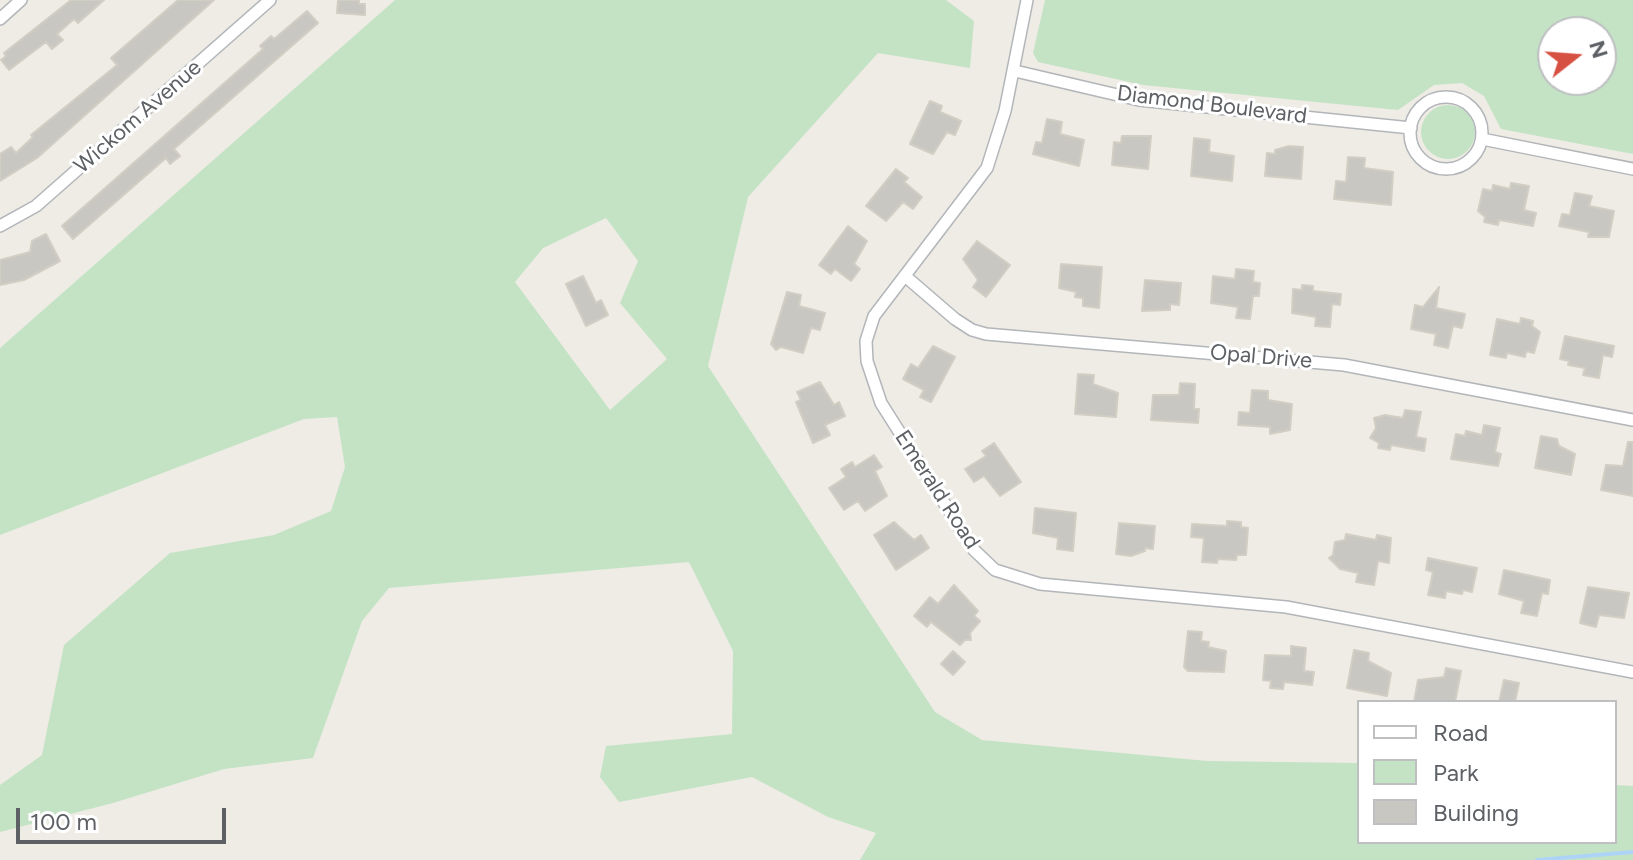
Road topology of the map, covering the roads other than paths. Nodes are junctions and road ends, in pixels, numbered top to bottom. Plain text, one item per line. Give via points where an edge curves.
1 (21, 0) edge
2 (270, 0) edge
3 (1027, 0) edge
4 (0, 19) edge
5 (1015, 71) junction
6 (1411, 128) junction
7 (1482, 139) junction
8 (1633, 169) edge
9 (0, 226) edge
10 (905, 276) junction
11 (1633, 420) edge
12 (1633, 672) edge

1 - 4 street
2 - 9 street, Wickom Avenue via 36,206
3 - 5 street, Emerald Road
5 - 6 street, Diamond Boulevard via 1139,100
5 - 10 street, Emerald Road via 987,168
6 - 7 street via 1417,155 1441,169 1468,163
6 - 7 street via 1425,104 1450,97 1471,107 1482,126
7 - 8 street
10 - 11 street, Opal Drive via 955,319 986,334 1344,365
10 - 12 street, Emerald Road via 874,316 866,341 872,382 974,550 995,570 1040,584 1286,607

